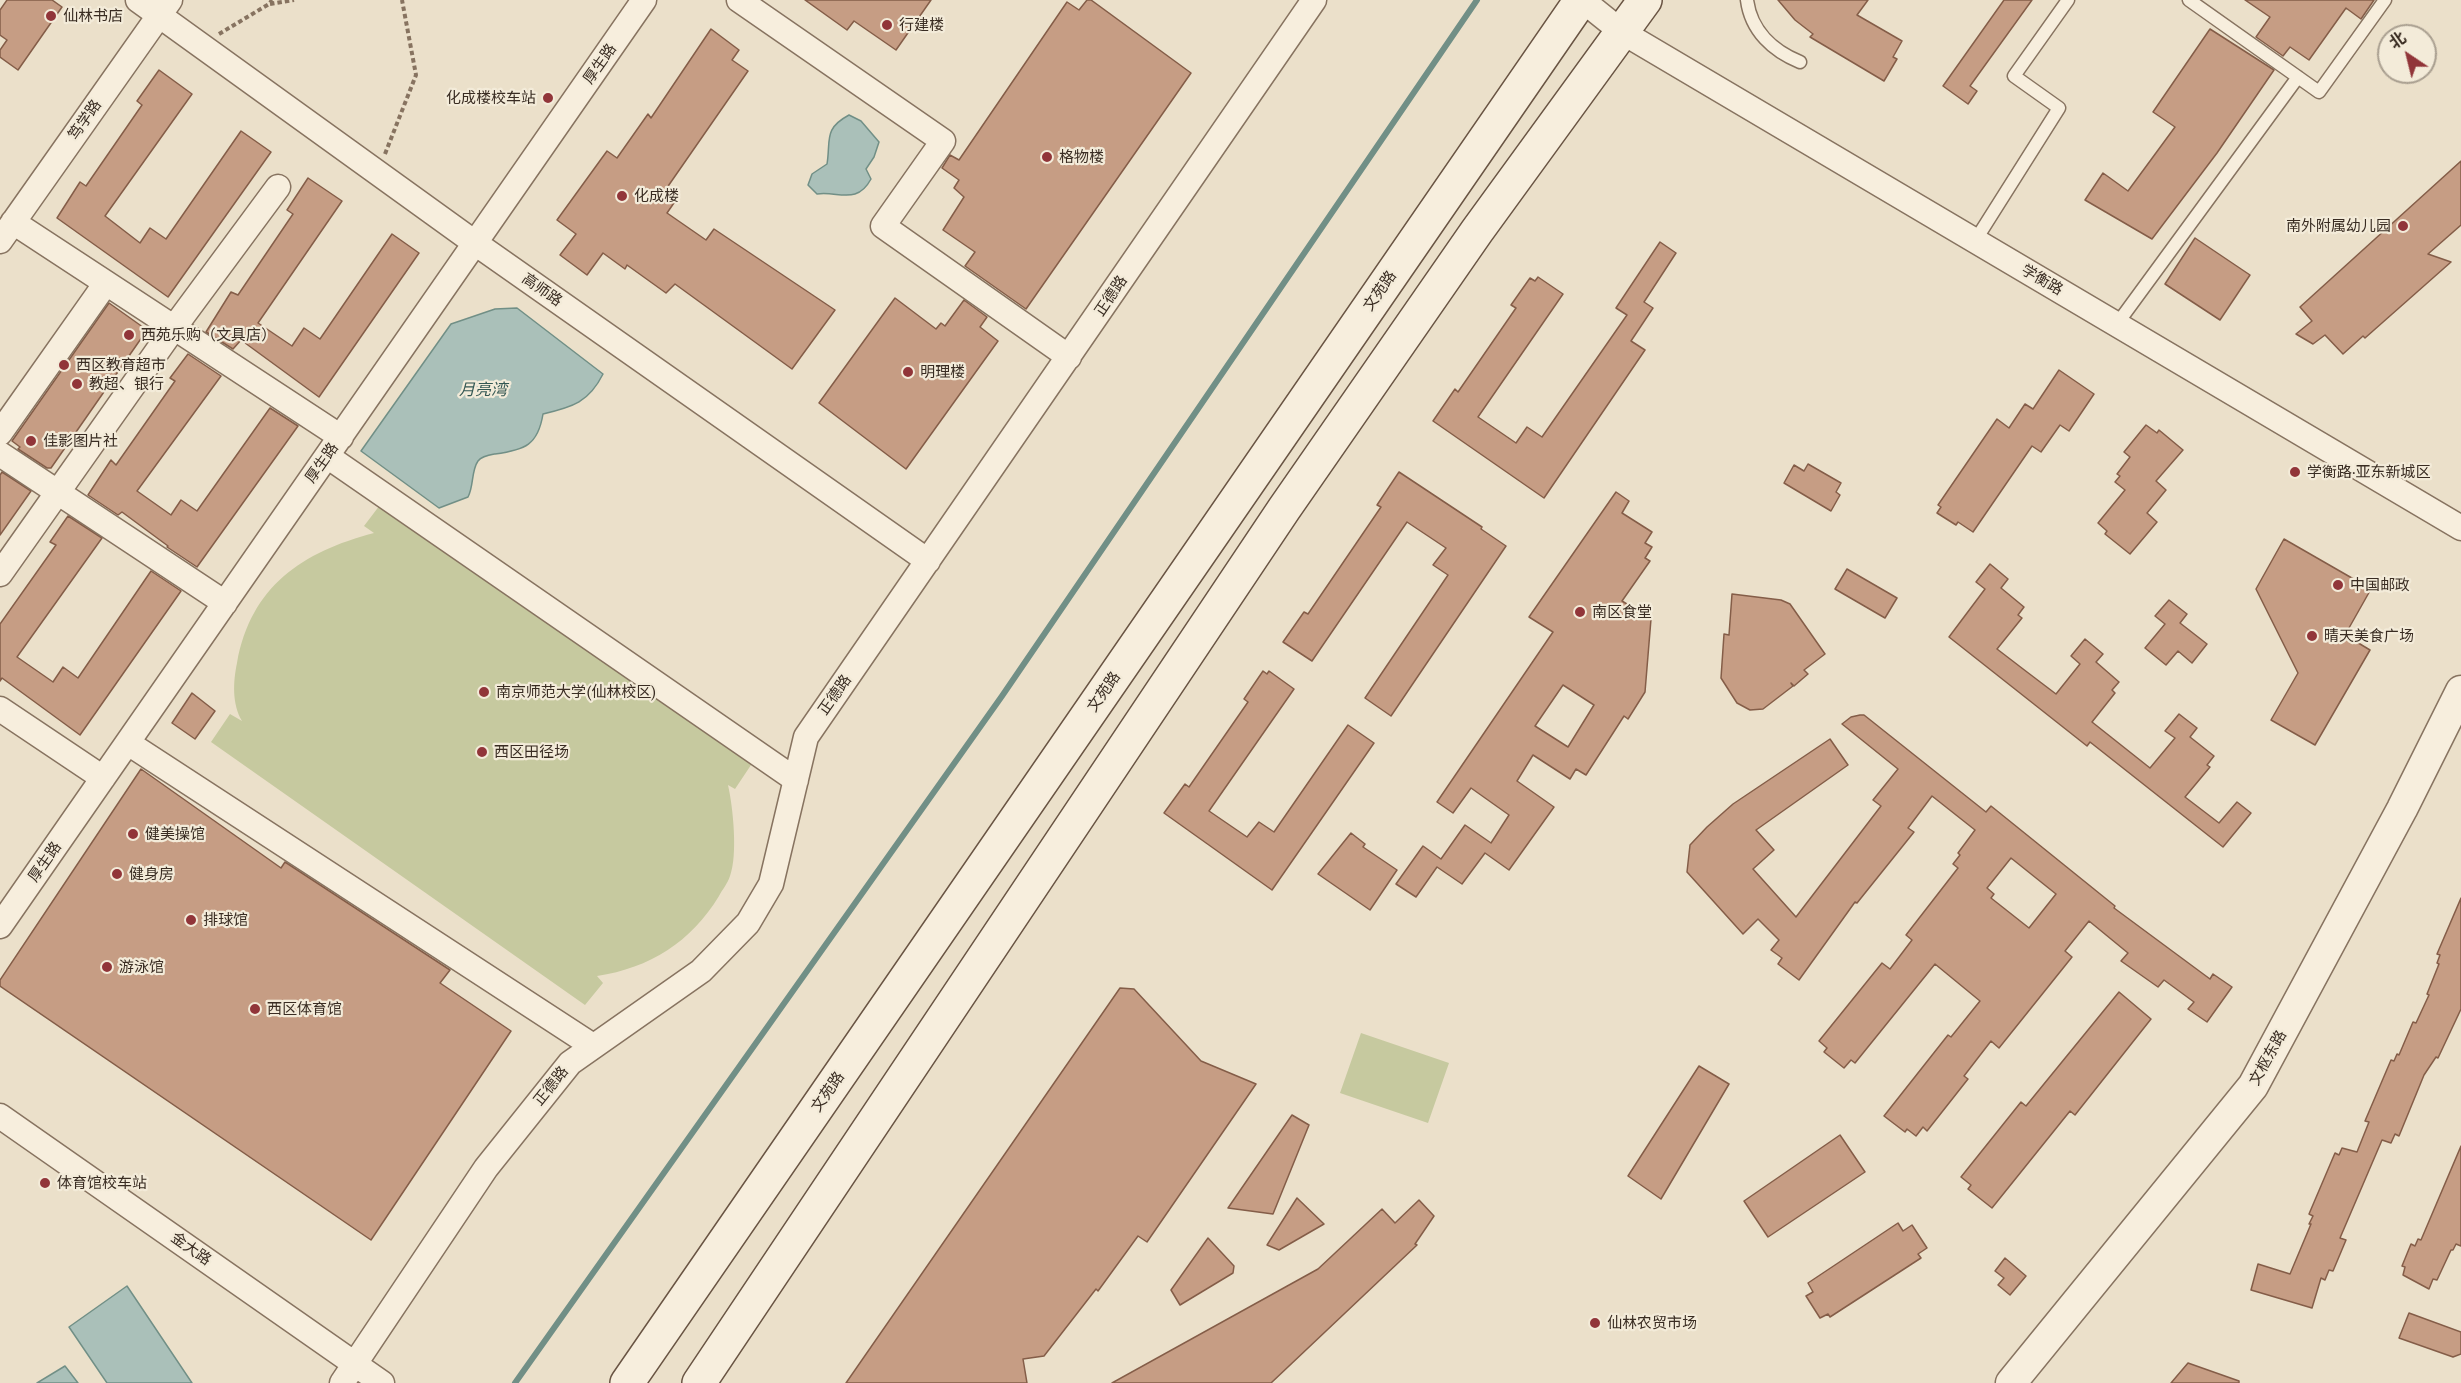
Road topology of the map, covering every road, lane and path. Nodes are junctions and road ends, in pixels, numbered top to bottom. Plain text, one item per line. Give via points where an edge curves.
1 (138, 0) edge
2 (294, 0) edge
3 (402, 0) edge
4 (644, 0) edge
5 (739, 0) edge
6 (1314, 0) edge
7 (1581, 0) edge
8 (1645, 0) edge
9 (1747, 0) edge
10 (2068, 0) edge
11 (2189, 0) edge
12 (2385, 0) edge
13 (270, 2) edge
14 (164, 8) edge
15 (1622, 32) junction
16 (201, 46) junction
17 (1800, 62) dead end
18 (2298, 77) junction
19 (378, 173) junction
20 (278, 187) dead end
21 (7, 231) edge
22 (1975, 241) junction
23 (476, 243) junction
24 (106, 283) junction
25 (2117, 324) junction
26 (173, 329) junction
27 (1069, 357) junction
28 (0, 433) edge
29 (334, 447) junction
30 (0, 454) edge
31 (57, 492) junction
32 (2461, 528) edge
33 (928, 561) junction
34 (0, 574) edge
35 (225, 603) junction
36 (2461, 691) edge
37 (0, 709) edge
38 (128, 743) junction
39 (103, 778) junction
40 (796, 780) junction
41 (0, 926) edge
42 (593, 1047) junction
43 (0, 1116) edge
44 (348, 1373) edge
45 (382, 1383) edge
46 (627, 1383) edge
47 (699, 1383) edge
48 (2011, 1383) edge

1 - 14 street, 高师路
2 - 13 path
3 - 19 path via 416,75
4 - 23 street, 厚生路
5 - 27 street via 943,141 883,226
6 - 27 street, 正德路
7 - 15 street, 学衡路
7 - 46 main road, 文苑路
8 - 15 main road
9 - 17 lane via 1761,35 1785,56
10 - 22 lane via 2014,76 2059,108
11 - 18 lane
12 - 18 lane via 2319,92
13 - 16 path
14 - 16 street, 高师路
14 - 21 street, 笃学路
15 - 22 street, 学衡路
15 - 47 main road via 1476,231 1291,499
16 - 19 street, 高师路
18 - 25 lane
19 - 23 street, 高师路
20 - 26 street
21 - 24 street
22 - 25 street, 学衡路
23 - 29 street, 厚生路
23 - 33 street, 高师路
24 - 26 street
24 - 28 street
25 - 32 street, 学衡路
26 - 29 street
26 - 31 street
27 - 33 street, 正德路
29 - 35 street, 厚生路
29 - 40 street
30 - 31 street
31 - 34 street
31 - 35 street
33 - 40 street, 正德路 via 806,737
35 - 38 street, 厚生路
36 - 48 street, 文枢东路 via 2253,1086
37 - 39 street
38 - 39 street, 厚生路
38 - 42 street
39 - 41 street, 厚生路
40 - 42 street, 正德路 via 771,884 748,923 701,971
42 - 44 street, 正德路 via 570,1063 486,1168
43 - 44 street, 金大路
44 - 45 street, 金大路

